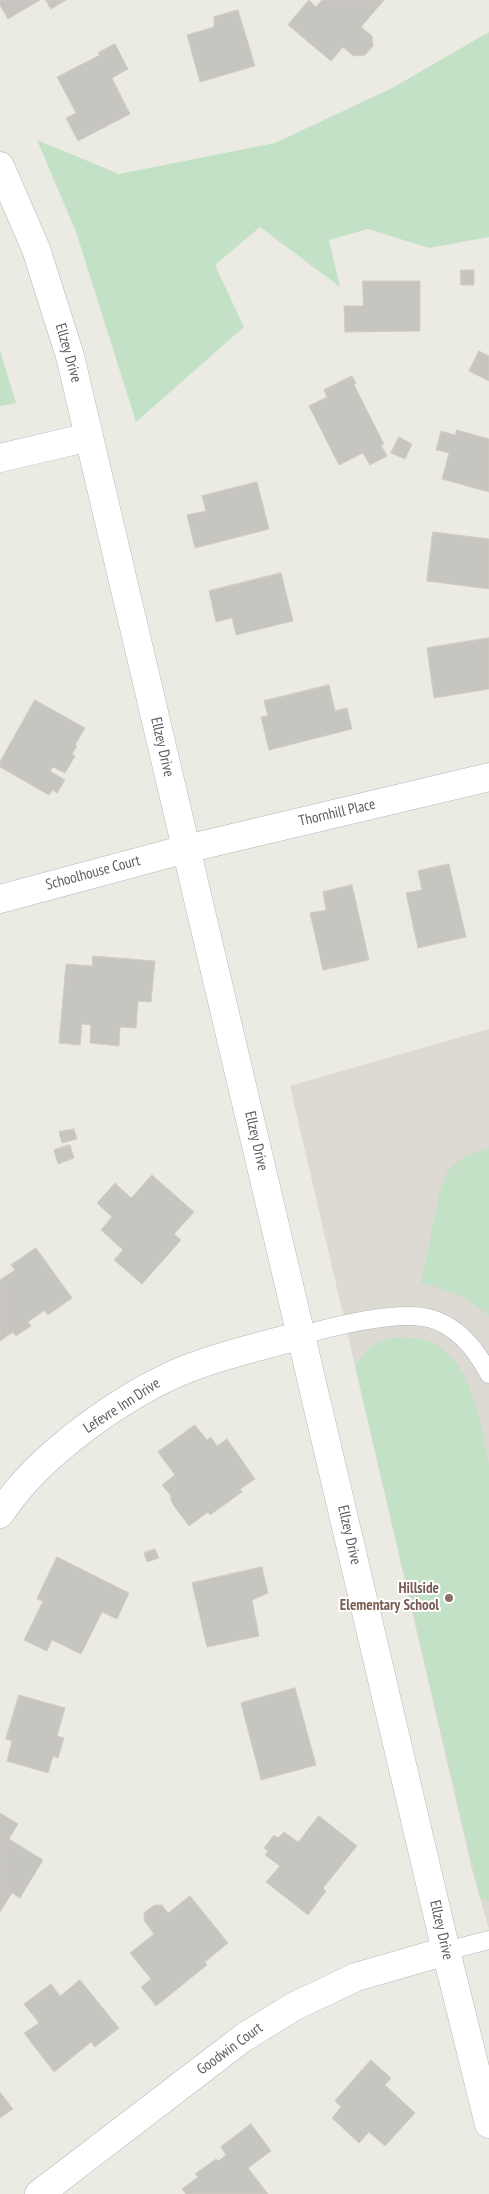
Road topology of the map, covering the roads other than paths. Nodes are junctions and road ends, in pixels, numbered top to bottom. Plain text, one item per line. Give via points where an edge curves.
1 (0, 166) edge
2 (89, 437) junction
3 (0, 458) edge
4 (489, 777) edge
5 (186, 849) junction
6 (0, 899) edge
7 (302, 1335) junction
8 (489, 1374) edge
9 (0, 1514) edge
10 (489, 1940) edge
11 (446, 1951) junction
12 (489, 2124) edge
13 (39, 2194) edge

1 - 2 street, Ellzey Drive via 36,249 70,356
2 - 3 street
2 - 5 street, Ellzey Drive
4 - 5 street, Thornhill Place
5 - 6 street, Schoolhouse Court
5 - 7 street, Ellzey Drive
7 - 8 lane via 367,1320 431,1318 454,1331 468,1344 479,1355
7 - 9 street, Lefevre Inn Drive via 202,1363 159,1381 126,1400 61,1447 9,1500
7 - 11 street, Ellzey Drive
10 - 11 lane
11 - 12 street, Ellzey Drive
11 - 13 street, Goodwin Court via 356,1977 293,2007 243,2038

